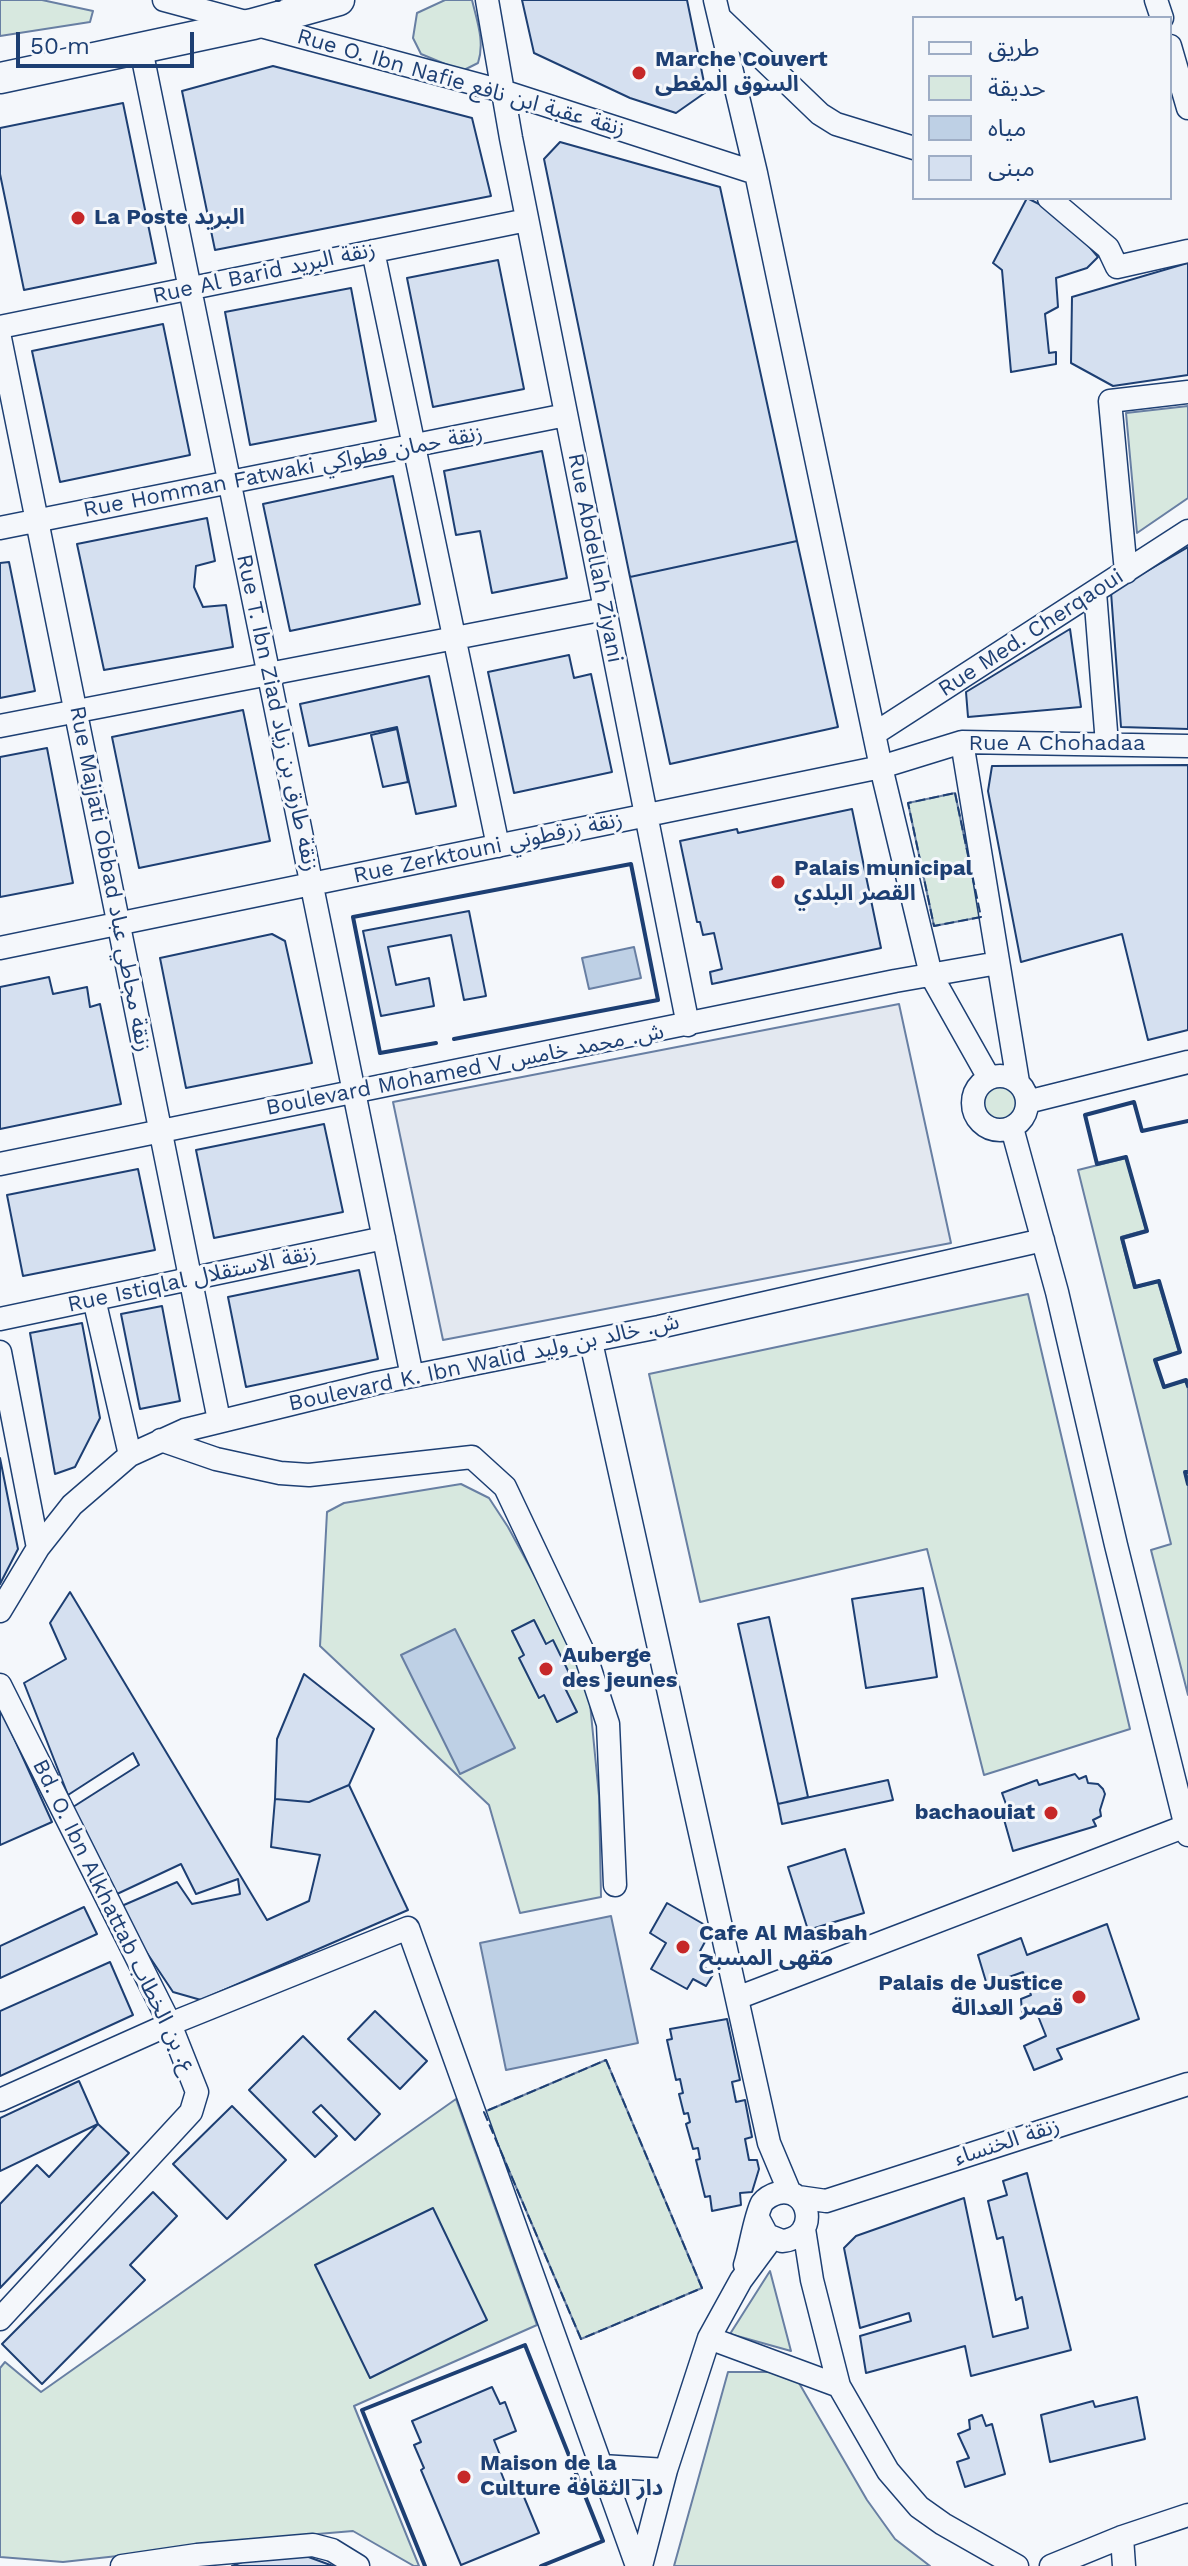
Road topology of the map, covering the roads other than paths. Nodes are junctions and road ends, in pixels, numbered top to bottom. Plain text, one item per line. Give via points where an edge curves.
1 (164, 0) edge
2 (339, 0) edge
3 (487, 0) edge
4 (717, 8) edge
5 (253, 24) junction
6 (141, 49) junction
7 (1172, 53) edge
8 (0, 78) edge
9 (502, 91) junction
10 (1188, 108) edge
11 (912, 147) edge
12 (756, 173) junction
13 (1051, 200) edge
14 (527, 220) junction
15 (373, 251) junction
16 (1188, 251) edge
17 (190, 288) junction
18 (0, 327) edge
19 (0, 338) edge
20 (1188, 392) edge
21 (566, 415) junction
22 (414, 446) junction
23 (230, 483) junction
24 (37, 521) junction
25 (0, 528) edge
26 (1188, 531) edge
27 (1126, 572) junction
28 (1095, 592) junction
29 (605, 609) junction
30 (454, 638) junction
31 (268, 674) junction
32 (76, 712) junction
33 (0, 726) edge
34 (874, 734) junction
35 (962, 742) junction
36 (1107, 744) junction
37 (1188, 746) edge
38 (881, 767) junction
39 (646, 815) junction
40 (498, 846) junction
41 (312, 884) junction
42 (118, 923) junction
43 (0, 948) edge
44 (998, 963) junction
45 (931, 975) junction
46 (688, 1025) junction
47 (1188, 1062) edge
48 (989, 1078) junction
49 (354, 1092) junction
50 (1022, 1092) junction
51 (1012, 1128) junction
52 (160, 1131) junction
53 (0, 1164) edge
54 (384, 1238) junction
55 (1043, 1240) junction
56 (191, 1279) junction
57 (94, 1299) junction
58 (0, 1319) edge
59 (591, 1342) junction
60 (0, 1352) edge
61 (412, 1376) junction
62 (219, 1420) junction
63 (161, 1440) junction
64 (130, 1455) junction
65 (38, 1548) junction
66 (0, 1611) edge
67 (0, 1685) edge
68 (1187, 1830) edge
69 (615, 1885) dead end
70 (737, 1998) junction
71 (170, 2024) junction
72 (1188, 2084) edge
73 (0, 2100) edge
74 (769, 2143) junction
75 (794, 2195) junction
76 (826, 2201) junction
77 (762, 2208) junction
78 (806, 2225) junction
79 (777, 2240) junction
80 (741, 2280) junction
81 (812, 2280) junction
82 (0, 2319) edge
83 (709, 2338) junction
84 (839, 2386) junction
85 (602, 2466) junction
86 (666, 2470) junction
87 (1188, 2515) edge
88 (1122, 2537) junction
89 (196, 2560) edge
90 (122, 2566) edge
91 (358, 2566) edge
92 (639, 2566) edge
93 (1017, 2566) edge
94 (1051, 2566) edge
95 (1124, 2566) edge

1 - 5 street, Rue O. Ibn Nafie زنقة عقبة ابن نافع
2 - 5 main road
3 - 9 street, Rue Abdellah Ziyani
4 - 11 street via 820,114
4 - 12 street
5 - 6 main road
5 - 9 street, Rue O. Ibn Nafie زنقة عقبة ابن نافع
6 - 8 main road
6 - 17 street, Rue T. Ibn Ziad زنقة طارق بن زياد
7 - 10 street
9 - 12 street, Rue O. Ibn Nafie زنقة عقبة ابن نافع
9 - 14 street, Rue Abdellah Ziyani
12 - 34 street
13 - 16 street via 1108,248 1117,267
14 - 15 street, Rue Al Barid زنقة البريد
14 - 21 street, Rue Abdellah Ziyani
15 - 17 street, Rue Al Barid زنقة البريد
15 - 22 street
17 - 18 street, Rue Al Barid زنقة البريد
17 - 23 street, Rue T. Ibn Ziad زنقة طارق بن زياد
19 - 24 street, Rue Majjati Obbad زنقة مجاطي عباد
20 - 27 street via 1110,401
21 - 22 street, Rue Homman Fatwaki زنقة حمان فطواكي
21 - 29 street, Rue Abdellah Ziyani
22 - 23 street, Rue Homman Fatwaki زنقة حمان فطواكي
22 - 30 street
23 - 24 street, Rue Homman Fatwaki زنقة حمان فطواكي
23 - 31 street, Rue T. Ibn Ziad زنقة طارق بن زياد
24 - 25 street, Rue Homman Fatwaki زنقة حمان فطواكي
24 - 32 street, Rue Majjati Obbad زنقة مجاطي عباد
26 - 27 street, Rue Med. Cherqaoui
27 - 28 street, Rue Med. Cherqaoui
28 - 34 street, Rue Med. Cherqaoui
28 - 36 street
29 - 30 street
29 - 39 street, Rue Abdellah Ziyani
30 - 31 street
30 - 40 street
31 - 32 street
31 - 41 street, Rue T. Ibn Ziad زنقة طارق بن زياد
32 - 33 street
32 - 42 street, Rue Majjati Obbad زنقة مجاطي عباد
34 - 38 street
35 - 36 street, Rue A Chohadaa
35 - 38 street, Rue A Chohadaa
35 - 44 street
36 - 37 street, Rue A Chohadaa
38 - 39 street, Rue Zerktouni زنقة زرقطوني
38 - 45 street
39 - 40 street, Rue Zerktouni زنقة زرقطوني
39 - 46 street, Rue Abdellah Ziyani
40 - 41 street, Rue Zerktouni زنقة زرقطوني
41 - 42 street, Rue Zerktouni زنقة زرقطوني
41 - 49 street, Rue T. Ibn Ziad زنقة طارق بن زياد
42 - 43 street, Rue Zerktouni زنقة زرقطوني
42 - 52 street, Rue Majjati Obbad زنقة مجاطي عباد
44 - 45 street, Boulevard Mohamed V ش. محمد خامس
44 - 50 street
45 - 46 street, Boulevard Mohamed V ش. محمد خامس
45 - 48 street
46 - 49 street, Boulevard Mohamed V ش. محمد خامس
47 - 50 street
48 - 50 street via 999,1076
48 - 51 street via 974,1097 975,1114 994,1129
49 - 52 street, Boulevard Mohamed V ش. محمد خامس
49 - 54 street, Rue T. Ibn Ziad زنقة طارق بن زياد
50 - 51 street via 1023,1118
51 - 55 street
52 - 53 street, Boulevard Mohamed V ش. محمد خامس
52 - 56 street, Rue Majjati Obbad زنقة مجاطي عباد
54 - 56 street, Rue Istiqlal زنقة الاستقلال
54 - 61 street, Rue T. Ibn Ziad زنقة طارق بن زياد
55 - 59 street, Boulevard K. Ibn Walid ش. خالد بن وليد
55 - 68 street
56 - 57 street, Rue Istiqlal زنقة الاستقلال
56 - 62 street, Rue Majjati Obbad زنقة مجاطي عباد
57 - 58 street, Rue Istiqlal زنقة الاستقلال
57 - 64 street
59 - 61 street, Boulevard K. Ibn Walid ش. خالد بن وليد
59 - 70 street
60 - 65 street
61 - 62 street, Boulevard K. Ibn Walid ش. خالد بن وليد
62 - 63 street, Boulevard K. Ibn Walid ش. خالد بن وليد
63 - 64 street, Boulevard K. Ibn Walid ش. خالد بن وليد
63 - 69 street via 216,1459 309,1475 472,1457 505,1487 587,1660 608,1724
64 - 65 street, Boulevard K. Ibn Walid ش. خالد بن وليد via 72,1505
65 - 66 street, Boulevard K. Ibn Walid ش. خالد بن وليد
67 - 71 street, Bd. O. Ibn Alkhattab ع. بن الخطاب
68 - 70 street
70 - 74 street
71 - 73 street
71 - 82 street, Bd. O. Ibn Alkhattab ع. بن الخطاب via 197,2092 191,2112
71 - 85 street via 408,1928
72 - 76 street, زنقة الخنساء
74 - 75 street
74 - 77 street
75 - 76 street
75 - 77 street via 774,2194
75 - 78 street via 806,2208
76 - 78 street
77 - 79 street via 763,2230
77 - 80 street
78 - 79 street via 795,2238
78 - 81 street
79 - 80 street
79 - 81 street
80 - 83 street
81 - 84 street
83 - 84 street
83 - 86 street
84 - 93 street via 905,2493 943,2524
85 - 86 street
85 - 92 street
86 - 92 street
87 - 88 street
88 - 94 street
88 - 95 street
89 - 90 street
89 - 91 street via 313,2545

